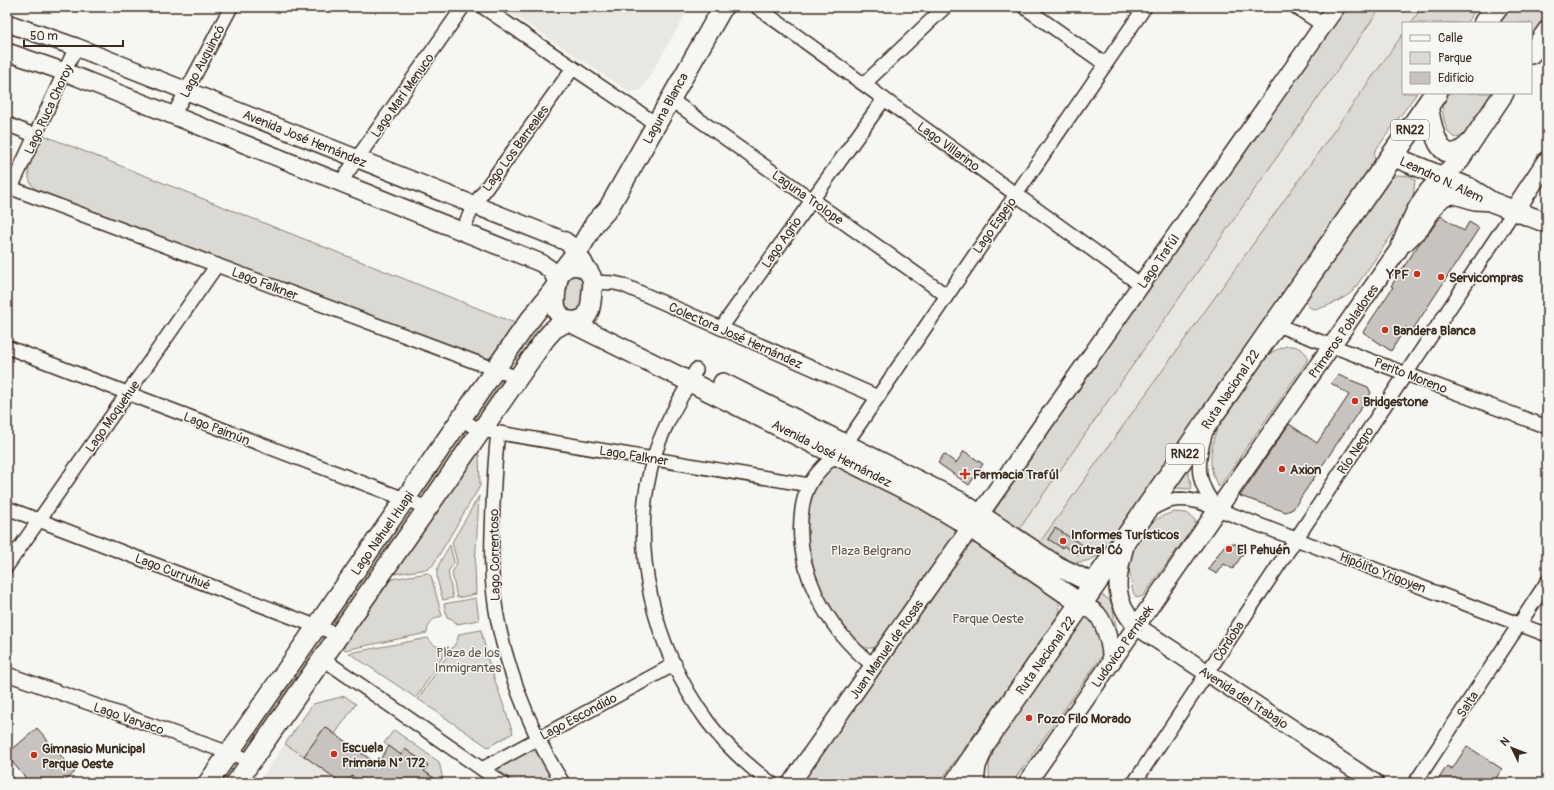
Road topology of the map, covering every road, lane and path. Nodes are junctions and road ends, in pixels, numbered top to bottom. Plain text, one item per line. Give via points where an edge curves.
1 (230, 7) edge
2 (463, 7) edge
3 (483, 7) edge
4 (723, 7) edge
5 (757, 7) edge
6 (945, 7) edge
7 (1024, 7) edge
8 (1145, 7) edge
9 (1296, 7) edge
10 (1336, 7) edge
11 (1497, 7) edge
12 (1486, 22) edge
13 (7, 23) edge
14 (1323, 25) junction
15 (1546, 32) edge
16 (76, 47) junction
17 (7, 52) edge
18 (1532, 53) edge
19 (1105, 64) junction
20 (573, 68) junction
21 (64, 72) junction
22 (864, 84) junction
23 (186, 91) junction
24 (1503, 94) edge
25 (884, 98) junction
26 (670, 99) junction
27 (1432, 99) edge
28 (173, 116) junction
29 (7, 124) edge
30 (656, 124) junction
31 (36, 136) junction
32 (1471, 142) junction
33 (1392, 156) junction
34 (357, 159) junction
35 (1547, 161) edge
36 (1442, 177) junction
37 (340, 183) junction
38 (9, 189) edge
39 (1016, 194) junction
40 (812, 199) junction
41 (1492, 202) junction
42 (474, 205) junction
43 (608, 209) junction
44 (1514, 211) junction
45 (1547, 223) edge
46 (462, 232) junction
47 (1399, 249) junction
48 (577, 252) junction
49 (217, 265) junction
50 (591, 276) junction
51 (558, 279) junction
52 (1141, 285) junction
53 (946, 295) junction
54 (592, 306) junction
55 (569, 321) junction
56 (1274, 324) junction
57 (721, 328) junction
58 (1332, 346) junction
59 (7, 347) edge
60 (495, 370) junction
61 (1405, 373) junction
62 (693, 376) junction
63 (518, 378) junction
64 (127, 393) junction
65 (878, 397) junction
66 (1210, 418) junction
67 (461, 419) junction
68 (1547, 427) edge
69 (490, 432) junction
70 (840, 449) junction
71 (653, 459) junction
72 (809, 485) junction
73 (405, 500) junction
74 (7, 508) edge
75 (428, 508) junction
76 (1218, 509) junction
77 (39, 520) junction
78 (975, 521) junction
79 (1132, 531) junction
80 (1296, 539) junction
81 (7, 566) edge
82 (1547, 582) edge
83 (1094, 584) junction
84 (1121, 603) junction
85 (1081, 604) junction
86 (1520, 624) junction
87 (317, 626) junction
88 (1136, 626) junction
89 (339, 635) junction
90 (1547, 635) edge
91 (323, 659) junction
92 (1111, 662) junction
93 (675, 664) junction
94 (874, 666) junction
95 (1207, 672) junction
96 (7, 674) edge
97 (988, 737) junction
98 (538, 738) junction
99 (229, 753) junction
100 (252, 761) junction
101 (482, 769) junction
102 (208, 783) edge
103 (236, 783) edge
104 (502, 783) edge
105 (563, 783) edge
106 (771, 783) edge
107 (791, 783) edge
108 (956, 783) edge
109 (975, 783) edge
110 (1027, 783) edge
111 (1134, 783) edge
112 (1375, 783) edge
113 (1414, 783) edge

1 - 23 street, Lago Auquincó
2 - 34 street, Lago Marí Menuco
3 - 20 street
4 - 26 main road, Laguna Blanca
5 - 22 street, Lago Villarino
6 - 22 street
7 - 19 street
8 - 19 street, Lago Espejo
9 - 14 street
10 - 14 street, Lago Trafúl
11 - 12 highway
13 - 16 street, Avenida José Hernández
14 - 52 street, Lago Trafúl
15 - 18 main road
16 - 21 street, Lago Ruca Choroy
16 - 23 street, Avenida José Hernández
17 - 21 street
19 - 39 street, Lago Espejo
20 - 30 street
20 - 42 street, Lago Los Barreales
21 - 28 street
21 - 31 street, Lago Ruca Choroy
22 - 25 street, Lago Villarino
23 - 28 street, Lago Auquincó
23 - 34 street, Avenida José Hernández
24 - 32 main road, Primeros Pobladores
25 - 39 street, Lago Villarino
25 - 40 street, Lago Agrio
26 - 30 main road, Laguna Blanca
26 - 40 street, Laguna Trolope
27 - 32 main road, Leandro N. Alem via 1435,137 1440,148 1446,152 1456,152
27 - 33 highway, Ruta Nacional 22 / RN22
28 - 37 street
29 - 31 street
30 - 43 main road, Laguna Blanca
31 - 38 street, Lago Ruca Choroy
32 - 36 main road, Primeros Pobladores via 1454,166
33 - 36 main road, Leandro N. Alem
33 - 56 highway, Ruta Nacional 22 / RN22
34 - 37 street, Lago Marí Menuco
34 - 42 street, Avenida José Hernández
35 - 44 main road, Río Negro
36 - 41 main road, Leandro N. Alem via 1470,188
36 - 47 street, Primeros Pobladores via 1431,187 1412,216
37 - 46 street
38 - 49 street, Lago Falkner
39 - 52 street, Lago Villarino
39 - 53 street, Lago Espejo
40 - 53 street, Laguna Trolope
40 - 57 street, Lago Agrio
41 - 44 main road, Leandro N. Alem
41 - 47 street, Leandro N. Alem via 1455,195 1446,196 1437,203 1417,231
42 - 46 street, Lago Los Barreales
42 - 48 street, Avenida José Hernández via 564,241
43 - 48 main road, Laguna Blanca via 595,223
43 - 50 main road, Laguna Blanca via 593,253
44 - 45 main road, Leandro N. Alem
44 - 61 street, Río Negro
46 - 51 street via 544,265
47 - 58 street, Primeros Pobladores
48 - 50 street, Avenida José Hernández
48 - 51 main road, Laguna Blanca
49 - 60 street, Lago Falkner
49 - 64 street, Lago Moquehue
50 - 51 main road via 585,268 578,265 570,266
50 - 54 main road
50 - 57 street, Colectora José Hernández via 623,285
51 - 55 main road, Avenida José Hernández via 556,309
51 - 60 main road, Lago Nahuel Huapi
52 - 78 street, Lago Trafúl
53 - 65 street, Lago Espejo
54 - 55 main road via 584,318
54 - 62 main road, Avenida José Hernández via 596,316 605,325
55 - 62 main road, Avenida José Hernández
55 - 63 main road, Lago Nahuel Huapi via 548,335
56 - 58 street, Perito Moreno
56 - 66 highway, Ruta Nacional 22 / RN22
57 - 65 street, Colectora José Hernández
58 - 61 street, Perito Moreno
58 - 76 street, Primeros Pobladores
59 - 64 street, Lago Paimún
60 - 63 street, Lago Falkner
60 - 67 main road, Lago Nahuel Huapi
61 - 68 street, Perito Moreno
61 - 80 street, Río Negro
62 - 70 main road, Avenida José Hernández
62 - 71 street via 666,425
63 - 69 main road, Lago Nahuel Huapi
64 - 73 street, Lago Paimún
64 - 77 street, Lago Moquehue
65 - 70 street, Lago Espejo
66 - 76 street via 1199,468 1205,491
66 - 79 highway, Ruta Nacional 22 / RN22
67 - 69 street, Lago Falkner
67 - 73 main road, Lago Nahuel Huapi
69 - 71 street, Lago Falkner
69 - 75 main road, Lago Nahuel Huapi
69 - 98 street, Lago Correntoso via 494,598 506,652
70 - 72 street, Lago Espejo via 818,471
70 - 78 main road, Avenida José Hernández via 948,494
71 - 72 street, Lago Falkner
71 - 93 street via 645,504 645,558 653,606 662,636
72 - 94 street, Lago Espejo via 803,502 801,530 803,554 810,578 832,623 855,650
73 - 75 street, Lago Paimún
73 - 87 main road, Lago Nahuel Huapi
74 - 77 street, Lago Curruhué
75 - 89 main road, Lago Nahuel Huapi
76 - 79 street, Hipólito Yrigoyen via 1187,499 1171,500 1157,506
76 - 80 street, Hipólito Yrigoyen
76 - 88 street, Ludovico Pernisek
77 - 81 street, Lago Moquehue
77 - 87 street, Lago Curruhué
78 - 83 main road, Avenida José Hernández
78 - 85 main road, Avenida José Hernández
78 - 94 street, Juan Manuel de Rosas
79 - 83 highway, Ruta Nacional 22 / RN22
79 - 84 street, Avenida del Trabajo via 1118,573 1117,586
80 - 86 street, Hipólito Yrigoyen
80 - 95 street, Córdoba
82 - 86 street, Salta
83 - 84 street, Avenida del Trabajo via 1109,592
83 - 85 highway, Ruta Nacional 22 / RN22
84 - 88 street, Avenida del Trabajo
85 - 92 street via 1101,620 1111,646
85 - 97 highway, Ruta Nacional 22 / RN22
86 - 90 street, Hipólito Yrigoyen
86 - 113 street, Salta
87 - 89 street, Lago Curruhué
87 - 99 main road, Lago Nahuel Huapi
88 - 92 street, Ludovico Pernisek
88 - 95 street, Avenida del Trabajo
89 - 91 main road, Lago Nahuel Huapi
91 - 100 main road, Lago Nahuel Huapi
91 - 101 street
92 - 110 street, Ludovico Pernisek
93 - 98 street, Lago Escondido
93 - 106 street via 695,702 715,731 744,761
94 - 107 street, Juan Manuel de Rosas
95 - 111 street, Córdoba
95 - 112 street, Avenida del Trabajo
96 - 99 street, Lago Varvaco
97 - 108 highway, Ruta Nacional 22 / RN22
97 - 109 street
98 - 101 street, Lago Escondido
98 - 105 street, Lago Correntoso
99 - 100 street, Lago Varvaco
99 - 102 main road, Lago Nahuel Huapi
100 - 103 main road, Lago Nahuel Huapi
101 - 104 street

